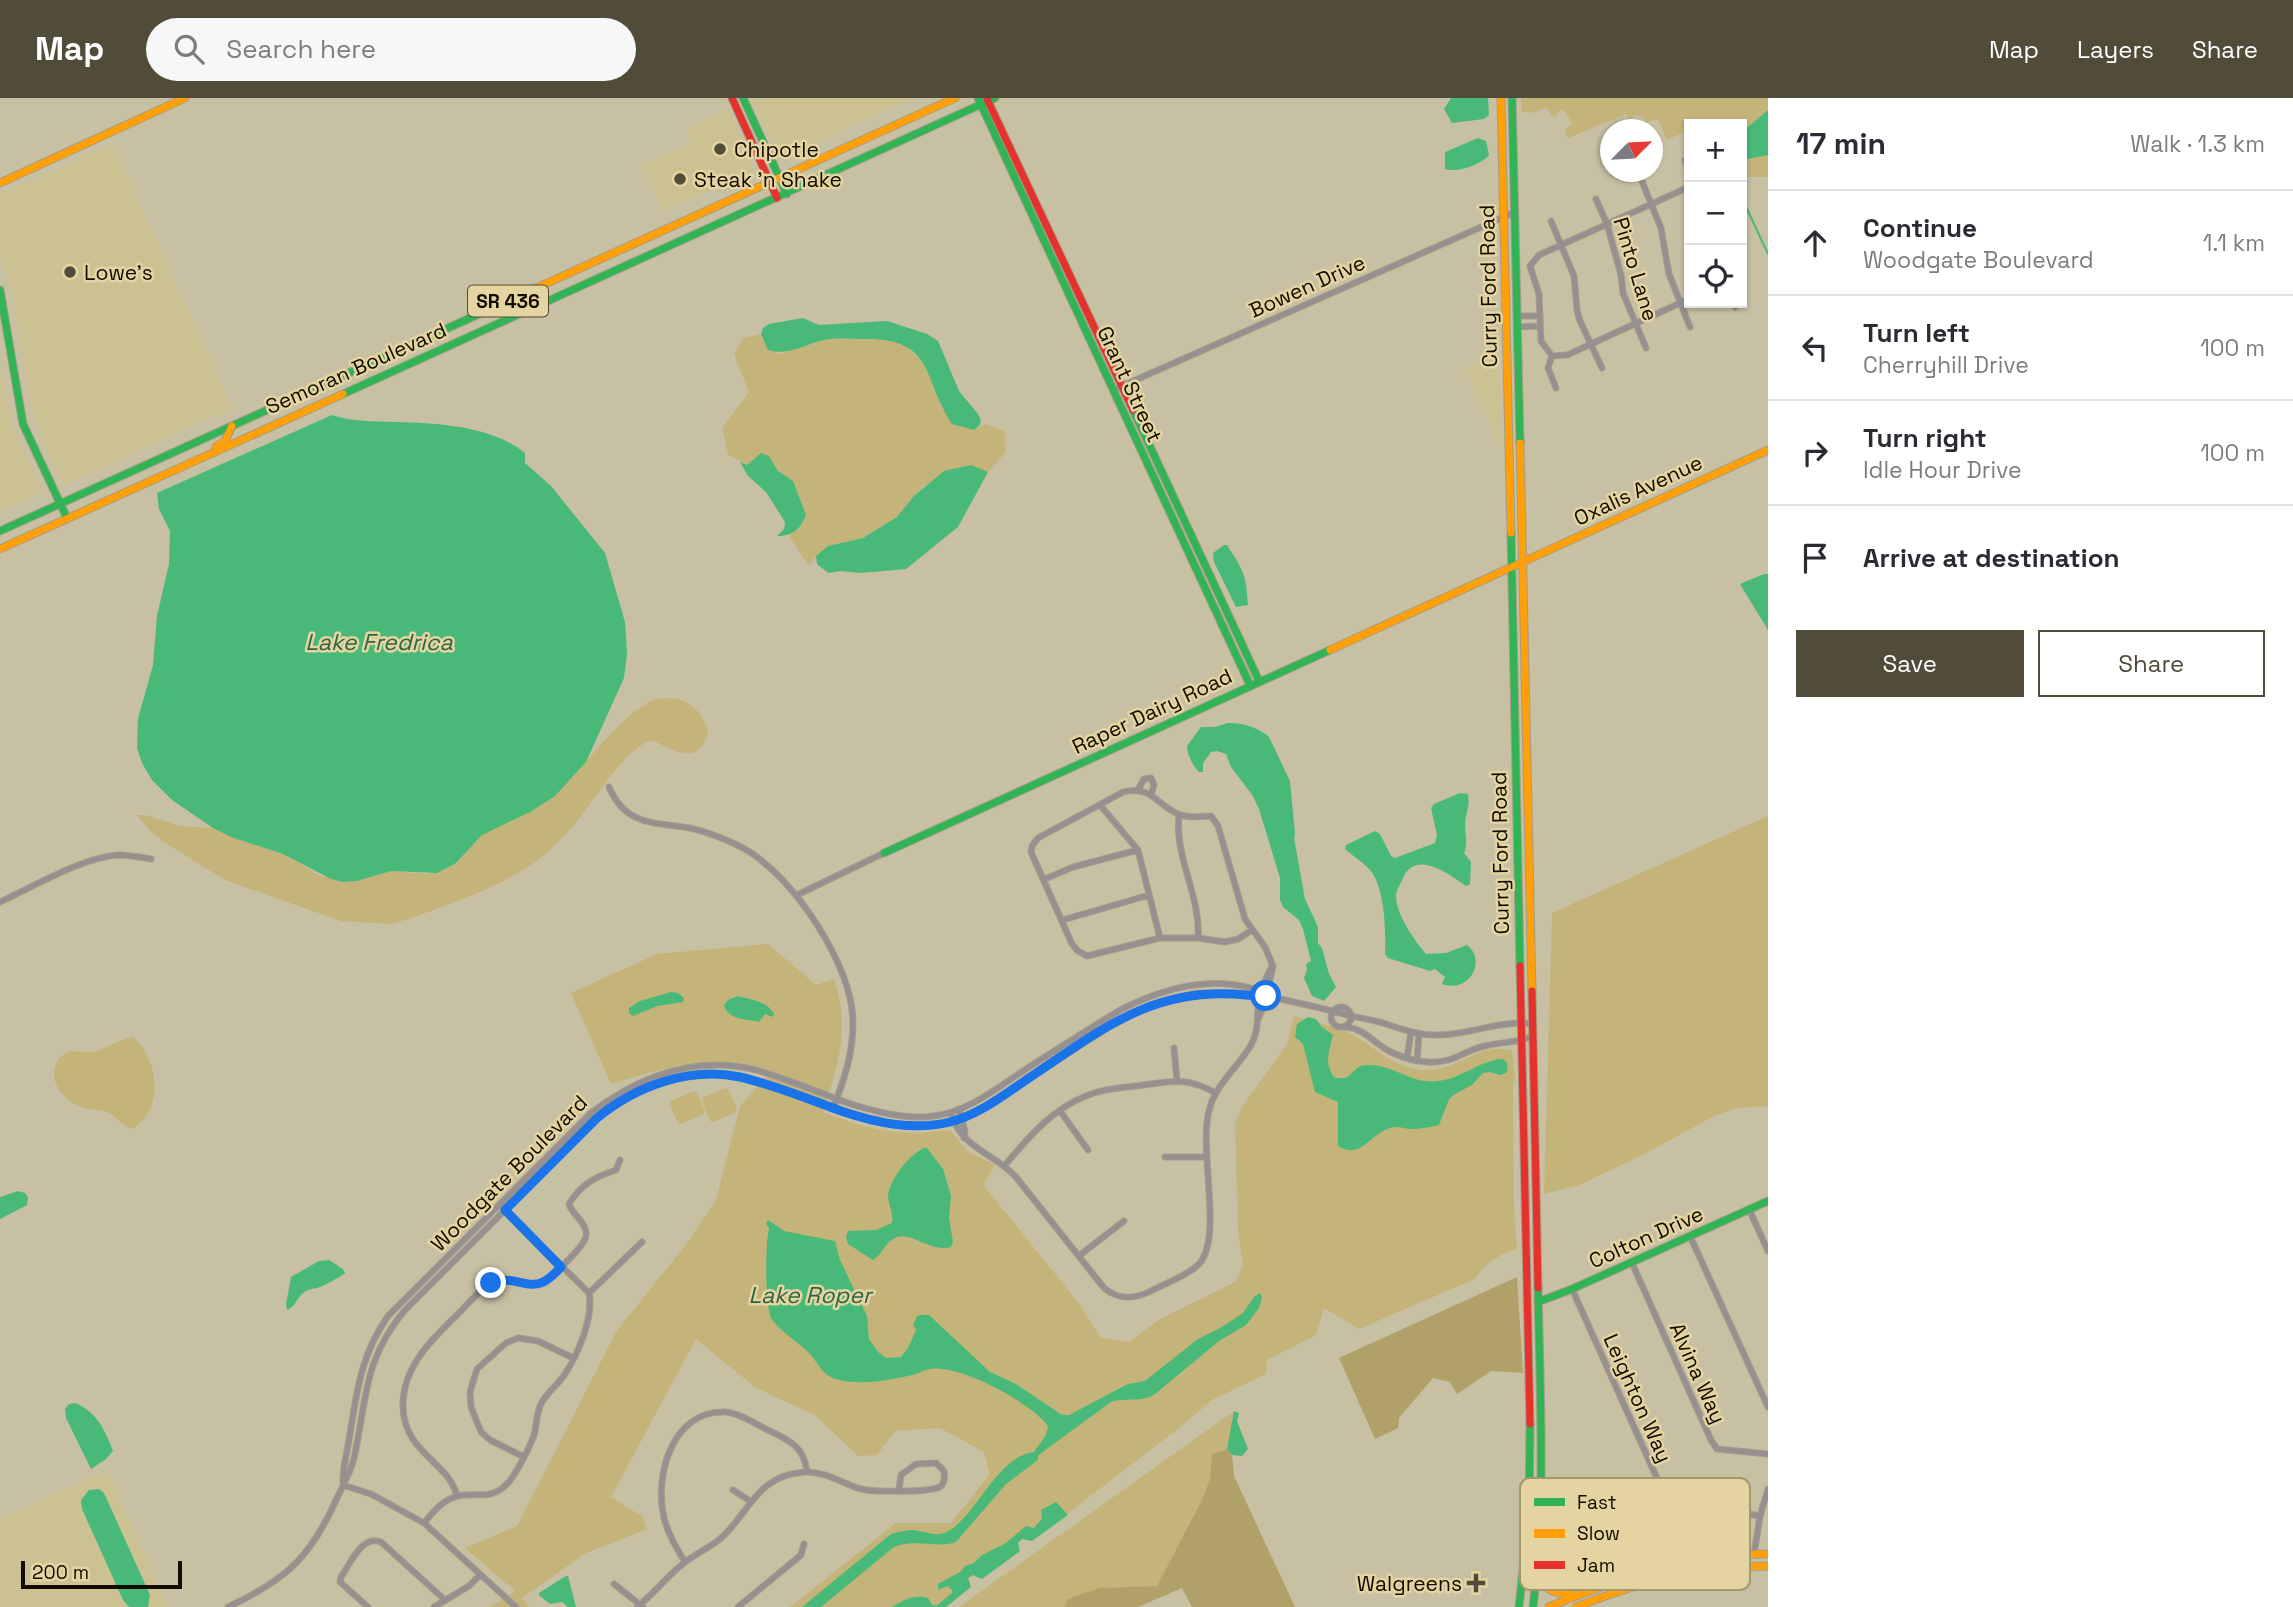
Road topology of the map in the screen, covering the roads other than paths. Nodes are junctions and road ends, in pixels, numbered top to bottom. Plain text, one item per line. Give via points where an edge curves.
1 (185, 98) edge
2 (732, 98) edge
3 (743, 98) edge
4 (955, 98) edge
5 (1501, 98) edge
6 (1510, 98) edge
7 (990, 99) edge
8 (172, 101) edge
9 (979, 101) edge
10 (780, 179) junction
11 (1642, 182) edge
12 (0, 183) edge
13 (771, 183) junction
14 (1031, 189) junction
15 (1684, 189) edge
16 (1022, 193) junction
17 (787, 194) junction
18 (777, 198) junction
19 (1596, 200) dead end
20 (1652, 204) junction
21 (1515, 212) junction
22 (1503, 217) junction
23 (1551, 221) dead end
24 (1607, 224) junction
25 (1562, 244) junction
26 (1058, 247) junction
27 (1049, 251) junction
28 (608, 255) junction
29 (1505, 266) junction
30 (617, 269) junction
31 (0, 290) edge
32 (1684, 301) edge
33 (1680, 303) junction
34 (1088, 314) junction
35 (1517, 316) junction
36 (1540, 316) junction
37 (1079, 318) junction
38 (1635, 324) junction
39 (1094, 326) junction
40 (1540, 326) junction
41 (1517, 327) junction
42 (1690, 327) dead end
43 (1085, 330) junction
44 (1506, 330) junction
45 (1591, 344) junction
46 (1646, 348) dead end
47 (1552, 356) junction
48 (1602, 368) dead end
49 (331, 381) junction
50 (1122, 387) junction
51 (1556, 388) dead end
52 (1113, 390) junction
53 (1508, 394) junction
54 (337, 396) junction
55 (1519, 410) junction
56 (232, 426) junction
57 (1520, 440) junction
58 (1150, 446) junction
59 (1768, 450) edge
60 (1141, 451) junction
61 (200, 459) junction
62 (60, 504) junction
63 (67, 518) junction
64 (0, 531) edge
65 (0, 548) edge
66 (1522, 562) junction
67 (1511, 568) junction
68 (1512, 615) junction
69 (1259, 681) junction
70 (1250, 685) junction
71 (1525, 685) junction
72 (1514, 701) junction
73 (1527, 760) junction
74 (609, 787) dead end
75 (1138, 790) junction
76 (1151, 795) junction
77 (1100, 805) junction
78 (1179, 815) junction
79 (1517, 849) junction
80 (1529, 849) junction
81 (1138, 850) junction
82 (884, 853) joint
83 (151, 859) dead end
84 (1045, 879) junction
85 (797, 895) junction
86 (1149, 895) junction
87 (0, 902) edge
88 (1063, 920) junction
89 (1252, 930) junction
90 (1160, 938) junction
91 (1198, 938) junction
92 (1264, 995) junction
93 (1337, 1014) junction
94 (1351, 1017) junction
95 (1521, 1023) junction
96 (1532, 1024) junction
97 (1345, 1027) junction
98 (1411, 1032) junction
99 (1419, 1033) junction
100 (1532, 1036) junction
101 (1521, 1041) junction
102 (1174, 1048) dead end
103 (1407, 1058) junction
104 (1417, 1061) junction
105 (1023, 1072) junction
106 (1028, 1079) junction
107 (1177, 1080) junction
108 (1216, 1093) junction
109 (837, 1099) junction
110 (834, 1108) junction
111 (959, 1109) junction
112 (1060, 1111) junction
113 (592, 1112) junction
114 (951, 1112) junction
115 (586, 1118) junction
116 (962, 1118) junction
117 (595, 1120) junction
118 (953, 1121) junction
119 (964, 1138) junction
120 (1088, 1150) dead end
121 (1165, 1157) dead end
122 (1206, 1157) junction
123 (620, 1160) dead end
124 (1005, 1165) junction
125 (1524, 1172) junction
126 (525, 1179) junction
127 (520, 1184) junction
128 (528, 1187) junction
129 (1768, 1201) edge
130 (500, 1204) junction
131 (1749, 1209) junction
132 (505, 1210) junction
133 (1124, 1221) dead end
134 (1690, 1236) junction
135 (642, 1242) dead end
136 (1768, 1251) edge
137 (1080, 1255) junction
138 (1632, 1263) junction
139 (561, 1267) junction
140 (1572, 1289) junction
141 (589, 1293) junction
142 (1538, 1302) junction
143 (1527, 1310) junction
144 (386, 1319) junction
145 (393, 1324) junction
146 (573, 1358) junction
147 (1768, 1407) edge
148 (1541, 1421) junction
149 (350, 1429) junction
150 (359, 1429) junction
151 (1768, 1454) edge
152 (522, 1456) junction
153 (807, 1472) junction
154 (1530, 1478) edge
155 (1542, 1478) edge
156 (1657, 1478) edge
157 (343, 1485) junction
158 (1768, 1489) edge
159 (733, 1490) dead end
160 (899, 1490) junction
161 (457, 1496) junction
162 (750, 1501) junction
163 (1750, 1514) edge
164 (1760, 1516) junction
165 (424, 1523) junction
166 (804, 1544) dead end
167 (1754, 1554) junction
168 (1768, 1554) edge
169 (1750, 1555) edge
170 (1750, 1559) edge
171 (685, 1562) junction
172 (1750, 1566) edge
173 (1768, 1566) edge
174 (481, 1575) junction
175 (614, 1584) dead end
176 (1548, 1590) edge
177 (1591, 1590) edge
178 (1619, 1590) edge
179 (1579, 1594) junction
180 (445, 1600) junction
181 (640, 1606) edge
182 (228, 1607) edge
183 (368, 1607) edge
184 (433, 1607) edge
185 (516, 1607) edge
186 (738, 1607) edge
187 (1549, 1607) edge
188 (1576, 1607) edge

1 - 8 main road
2 - 13 main road
3 - 10 main road
4 - 10 main road, Semoran Boulevard / SR 436
5 - 22 main road, Curry Ford Road
6 - 21 main road, Curry Ford Road
7 - 9 main road, Semoran Boulevard / SR 436
7 - 14 main road, Grant Street
8 - 12 main road
9 - 16 main road, Grant Street
9 - 17 main road, Semoran Boulevard / SR 436
10 - 13 main road, Semoran Boulevard / SR 436
10 - 17 main road
11 - 20 street
13 - 18 main road
13 - 28 main road, Semoran Boulevard / SR 436
14 - 16 street
14 - 26 main road, Grant Street
15 - 20 street
16 - 27 main road, Grant Street
17 - 18 main road, Semoran Boulevard / SR 436
18 - 30 main road, Semoran Boulevard / SR 436
19 - 24 street, Pinto Lane
20 - 24 street
20 - 33 street
21 - 22 street, Bowen Drive
21 - 35 main road, Curry Ford Road
22 - 29 main road, Curry Ford Road
22 - 50 street, Bowen Drive
23 - 25 street
24 - 25 street
24 - 38 street, Pinto Lane
25 - 36 street via 1539,255 1530,266
25 - 45 street via 1574,276 1577,310
26 - 27 street
26 - 34 main road, Grant Street
27 - 37 main road, Grant Street
28 - 30 street
28 - 49 main road, Semoran Boulevard / SR 436
29 - 41 main road via 1510,314
29 - 44 main road, Curry Ford Road
30 - 54 main road, Semoran Boulevard / SR 436
31 - 62 main road via 23,424
32 - 33 street
33 - 38 street
33 - 42 street
34 - 37 street
34 - 39 main road, Grant Street
35 - 36 street
35 - 41 main road, Curry Ford Road
36 - 40 street
37 - 43 main road, Grant Street
38 - 45 street
38 - 46 street, Pinto Lane
39 - 43 street
39 - 50 main road, Grant Street
40 - 41 street
40 - 47 street via 1541,341
41 - 55 main road, Curry Ford Road
43 - 52 main road, Grant Street
44 - 53 main road, Curry Ford Road
44 - 55 main road via 1514,340
45 - 47 street
45 - 48 street
47 - 51 street via 1548,368
49 - 54 street
49 - 56 main road, Semoran Boulevard / SR 436
50 - 52 street, Bowen Drive
50 - 58 main road, Grant Street
52 - 60 main road, Grant Street
53 - 57 main road via 1514,437
53 - 67 main road, Curry Ford Road
54 - 61 main road, Semoran Boulevard / SR 436
55 - 57 main road, Curry Ford Road
56 - 61 main road via 225,441
56 - 62 main road, Semoran Boulevard / SR 436
57 - 66 main road, Curry Ford Road
58 - 60 street
58 - 69 main road, Grant Street
59 - 66 main road, Oxalis Avenue
60 - 70 main road, Grant Street
61 - 63 main road, Semoran Boulevard / SR 436
62 - 63 main road
62 - 64 main road, Semoran Boulevard / SR 436
63 - 65 main road, Semoran Boulevard / SR 436
66 - 67 main road, Raper Dairy Road
66 - 71 main road, Curry Ford Road
67 - 68 main road, Curry Ford Road
67 - 69 main road, Raper Dairy Road
68 - 71 main road via 1518,678
68 - 72 main road, Curry Ford Road
69 - 70 main road, Raper Dairy Road
70 - 82 main road, Raper Dairy Road
71 - 73 main road, Curry Ford Road
72 - 73 main road via 1521,708 1521,747
72 - 79 main road, Curry Ford Road
73 - 80 main road, Curry Ford Road
74 - 85 street via 617,802 638,821 707,832 734,843 757,856
75 - 76 street
75 - 76 street via 1144,779 1151,778
75 - 77 street
76 - 78 street
77 - 81 street
77 - 84 street via 1034,841 1031,852
78 - 89 street via 1215,820 1240,907
78 - 91 street via 1178,838 1198,918
79 - 80 street
79 - 95 main road, Curry Ford Road
80 - 96 main road, Curry Ford Road
81 - 84 street
81 - 86 street
82 - 85 street, Raper Dairy Road
83 - 87 street via 105,857
84 - 88 street
85 - 109 street via 840,967 852,1009 851,1057
86 - 88 street
86 - 90 street
88 - 90 street via 1072,944 1087,956
89 - 91 street via 1225,942
89 - 92 street via 1273,966
90 - 91 street
92 - 93 street, Woodgate Boulevard
92 - 105 street, Woodgate Boulevard via 1245,987 1195,985 1143,998
92 - 106 street, Woodgate Boulevard via 1197,993 1151,1005
92 - 108 street via 1251,1045
93 - 94 street, Woodgate Boulevard
93 - 94 street via 1338,1008 1344,1007
93 - 97 street via 1336,1026
94 - 97 street
94 - 98 street, Woodgate Boulevard
95 - 96 street, Woodgate Boulevard
95 - 99 street, Woodgate Boulevard via 1456,1034
95 - 101 main road, Curry Ford Road
96 - 100 main road, Curry Ford Road
97 - 103 street via 1359,1028 1388,1051
98 - 99 street, Woodgate Boulevard
98 - 103 street
99 - 104 street
100 - 101 street
100 - 142 main road, Curry Ford Road
101 - 104 street via 1485,1046 1447,1061
101 - 125 main road, Curry Ford Road
102 - 107 street
103 - 104 street
105 - 106 street
105 - 111 street, Woodgate Boulevard
106 - 116 street, Woodgate Boulevard
107 - 108 street
107 - 112 street via 1104,1090
108 - 122 street via 1206,1121
109 - 110 street
109 - 113 street, Woodgate Boulevard via 756,1070 709,1065 655,1076 626,1088
109 - 114 street, Woodgate Boulevard via 894,1116 920,1118
110 - 117 street, Woodgate Boulevard via 761,1082 712,1074 671,1079 643,1089
110 - 118 street, Woodgate Boulevard via 891,1124
111 - 114 street, Woodgate Boulevard
111 - 116 street
112 - 120 street
112 - 124 street
113 - 115 street, Woodgate Boulevard
113 - 117 street
114 - 118 street
115 - 117 street
115 - 126 street, Woodgate Boulevard
116 - 118 street, Woodgate Boulevard
116 - 119 street
117 - 128 street, Woodgate Boulevard
118 - 119 street
119 - 124 street
121 - 122 street
122 - 137 street via 1210,1235 1205,1255 1191,1271 1131,1299 1112,1294
123 - 139 street via 617,1170 584,1185 569,1204 586,1236
124 - 137 street
125 - 142 main road via 1531,1289
125 - 143 main road, Curry Ford Road
126 - 127 street, Woodgate Boulevard
126 - 128 street
127 - 128 street
127 - 130 street, Woodgate Boulevard
128 - 132 street, Woodgate Boulevard
129 - 131 main road, Colton Drive
130 - 132 street
130 - 144 street, Woodgate Boulevard
131 - 134 main road, Colton Drive
131 - 136 street
132 - 139 street
132 - 145 street, Woodgate Boulevard
133 - 137 street
134 - 138 main road, Colton Drive
134 - 147 street
135 - 141 street
138 - 140 main road, Colton Drive
138 - 151 street, Alvina Way via 1717,1449
139 - 141 street
139 - 161 street via 544,1282 512,1279 491,1283 431,1340 409,1375 402,1406 408,1430 426,1457 449,1477
140 - 142 main road, Colton Drive
140 - 156 street, Leighton Way
141 - 146 street via 591,1313
142 - 148 main road, Curry Ford Road
143 - 148 main road via 1534,1315
143 - 154 main road, Curry Ford Road
144 - 145 street
144 - 149 street, Woodgate Boulevard via 360,1372
145 - 150 street, Woodgate Boulevard via 368,1377
146 - 152 street via 542,1401 533,1438
146 - 152 street via 538,1340 517,1338 477,1369 470,1392 481,1432
148 - 155 main road, Curry Ford Road
149 - 150 street
149 - 157 street, Woodgate Boulevard
150 - 157 street, Woodgate Boulevard via 352,1468
152 - 161 street via 508,1483 495,1493
153 - 160 street via 863,1490
153 - 162 street via 771,1483
153 - 171 street via 803,1453 792,1442 728,1412 711,1413 685,1426 664,1465 661,1481 664,1519
157 - 165 street via 371,1494
157 - 182 street, Woodgate Boulevard via 317,1537 296,1564 267,1588
158 - 164 street
159 - 162 street
160 - 160 street via 940,1487 944,1471 936,1462 916,1464 901,1475
161 - 165 street
162 - 171 street via 719,1540
163 - 164 street, Leighton Way
164 - 167 street
165 - 174 street
166 - 186 street via 801,1555
167 - 168 main road
167 - 169 main road
167 - 170 main road
171 - 181 street
172 - 173 main road
174 - 180 street
174 - 185 street
175 - 181 street
176 - 179 main road via 1559,1595
177 - 179 main road
178 - 188 main road
179 - 187 main road
180 - 183 street via 377,1539 364,1544 340,1582
180 - 184 street

